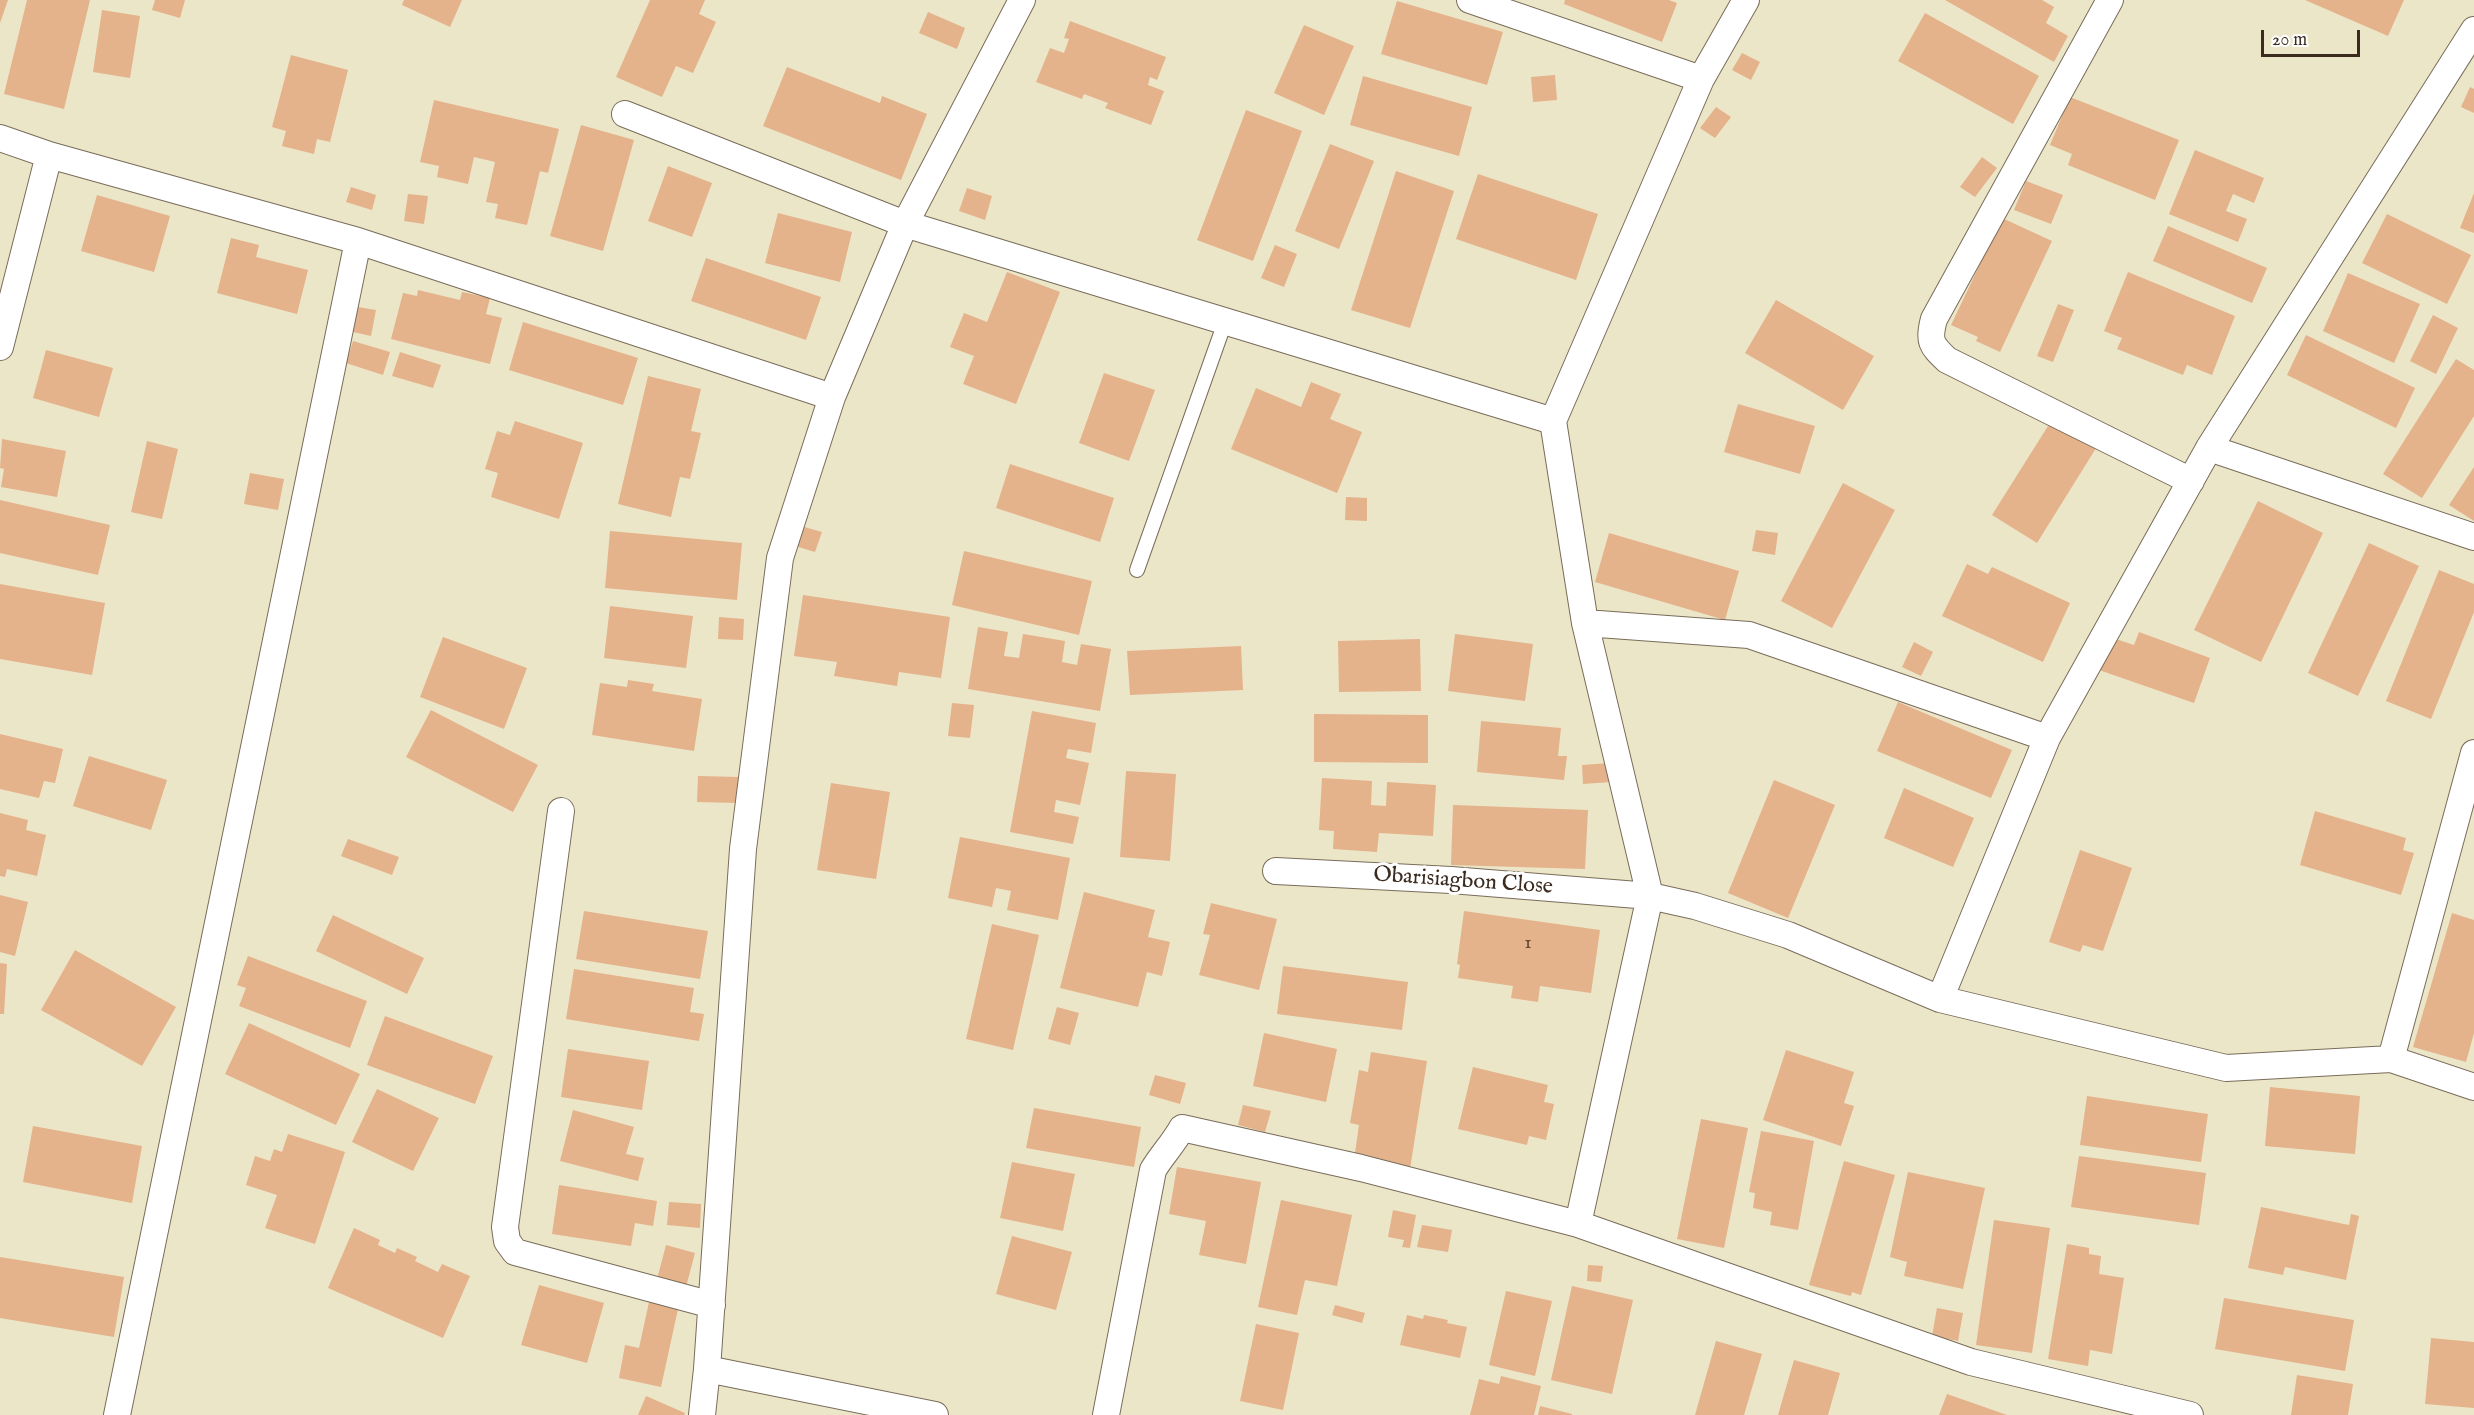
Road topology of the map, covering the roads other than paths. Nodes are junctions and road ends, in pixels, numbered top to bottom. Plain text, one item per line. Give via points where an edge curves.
1 (1022, 0) edge
2 (1470, 0) edge
3 (1746, 0) edge
4 (2110, 0) edge
5 (2474, 30) edge
6 (1701, 79) junction
7 (625, 114) dead end
8 (0, 138) edge
9 (49, 155) junction
10 (905, 224) junction
11 (358, 241) junction
12 (1225, 322) junction
13 (0, 347) edge
14 (832, 397) junction
15 (1553, 421) junction
16 (2209, 448) junction
17 (2191, 481) junction
18 (2474, 537) edge
19 (1137, 570) dead end
20 (1585, 623) junction
21 (2047, 738) junction
22 (2474, 753) edge
23 (561, 810) dead end
24 (1276, 871) dead end
25 (1650, 896) junction
26 (1940, 999) junction
27 (2391, 1059) junction
28 (2474, 1087) edge
29 (1578, 1224) junction
30 (712, 1305) junction
31 (707, 1369) junction
32 (117, 1415) edge
33 (702, 1415) edge
34 (935, 1415) edge
35 (1106, 1415) edge
36 (2190, 1415) edge

1 - 10 street
2 - 6 street
3 - 6 street
4 - 17 street via 1934,319 1932,346 1947,360
5 - 16 street
6 - 15 street
7 - 10 street
8 - 9 street
9 - 11 street
9 - 13 street
10 - 12 street
10 - 14 street
11 - 14 street
11 - 32 street
12 - 15 street
12 - 19 lane
14 - 30 street via 780,558 743,849
15 - 20 street
16 - 17 street
16 - 18 street
17 - 21 street
20 - 21 street via 1749,635
20 - 25 street
21 - 26 street
22 - 27 street
23 - 30 street via 505,1227 507,1241 515,1252
24 - 25 street, Obarisiagbon Close
25 - 26 street, Obarisiagbon Close via 1788,934
25 - 29 street
26 - 27 street, Obarisiagbon Close via 2226,1068
27 - 28 street
29 - 35 street via 1361,1168 1182,1128 1153,1170
29 - 36 street via 1971,1362
30 - 31 street
31 - 33 street
31 - 34 street

